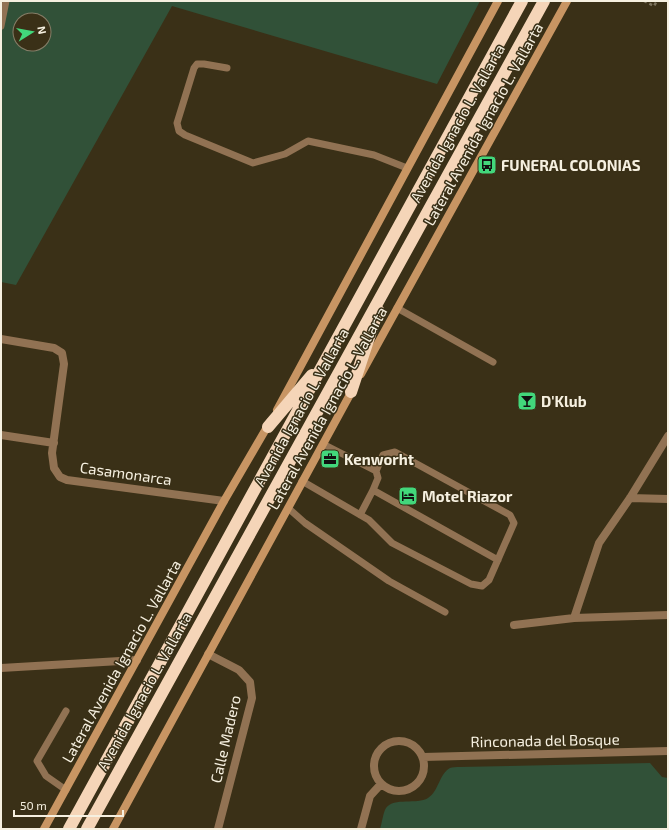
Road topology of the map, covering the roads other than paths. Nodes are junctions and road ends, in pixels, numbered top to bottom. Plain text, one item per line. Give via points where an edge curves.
1 (6, 1) edge
2 (498, 1) edge
3 (522, 1) edge
4 (544, 1) edge
5 (567, 1) edge
6 (1, 26) edge
7 (227, 68) dead end
8 (408, 168) junction
9 (388, 282) junction
10 (397, 308) junction
11 (1, 339) edge
12 (330, 354) junction
13 (493, 362) dead end
14 (351, 392) junction
15 (268, 427) junction
16 (1, 435) edge
17 (668, 436) edge
18 (54, 443) junction
19 (323, 444) junction
20 (376, 471) junction
21 (302, 481) junction
22 (373, 490) junction
23 (630, 498) junction
24 (668, 499) edge
25 (224, 501) junction
26 (288, 508) junction
27 (360, 515) junction
28 (498, 560) junction
29 (445, 612) dead end
30 (668, 616) edge
31 (574, 618) junction
32 (514, 625) dead end
33 (208, 654) junction
34 (137, 660) junction
35 (1, 668) edge
36 (66, 711) dead end
37 (668, 751) edge
38 (423, 757) junction
39 (381, 784) junction
40 (66, 790) junction
41 (44, 829) edge
42 (69, 829) edge
43 (87, 829) edge
44 (113, 829) edge
45 (218, 829) edge
46 (361, 829) edge

1 - 6 lane
2 - 8 street, Lateral Avenida Ignacio L. Vallarta
3 - 12 highway, Avenida Ignacio L. Vallarta
4 - 9 highway, Avenida Ignacio L. Vallarta
5 - 10 street, Lateral Avenida Ignacio L. Vallarta
7 - 8 lane via 197,64 177,123 179,131 253,163 284,154 308,141 374,155
8 - 15 street, Lateral Avenida Ignacio L. Vallarta
9 - 14 highway
9 - 43 highway, Avenida Ignacio L. Vallarta
10 - 13 lane
10 - 14 street, Lateral Avenida Ignacio L. Vallarta
11 - 18 street, Casamonarca via 54,348 62,353 64,364
12 - 15 highway
12 - 42 highway, Avenida Ignacio L. Vallarta
14 - 19 street, Lateral Avenida Ignacio L. Vallarta
15 - 25 street, Lateral Avenida Ignacio L. Vallarta
16 - 18 street
17 - 23 street
18 - 25 street, Casamonarca via 54,468 60,477 66,480
19 - 20 lane
19 - 21 street, Lateral Avenida Ignacio L. Vallarta
20 - 22 lane via 378,478
20 - 28 lane via 384,455 395,452 510,515 514,523
21 - 26 street, Lateral Avenida Ignacio L. Vallarta
21 - 27 lane
22 - 27 lane
22 - 28 lane
23 - 24 street
23 - 31 street via 599,543
25 - 34 street, Lateral Avenida Ignacio L. Vallarta
26 - 29 lane via 305,523 389,581
26 - 33 street, Lateral Avenida Ignacio L. Vallarta
27 - 28 lane via 369,520 392,543 471,584 482,586 489,580
30 - 31 street
31 - 32 street
33 - 44 street, Lateral Avenida Ignacio L. Vallarta
33 - 45 street, Calle Madero via 239,670 250,682 252,698
34 - 35 street
34 - 40 street, Lateral Avenida Ignacio L. Vallarta
36 - 40 lane via 37,761 46,776
37 - 38 street, Rinconada del Bosque
38 - 39 street via 422,776 408,790 389,789
38 - 39 street via 414,745 400,739 385,744 375,755 373,770
39 - 46 street via 370,796
40 - 41 street, Lateral Avenida Ignacio L. Vallarta

